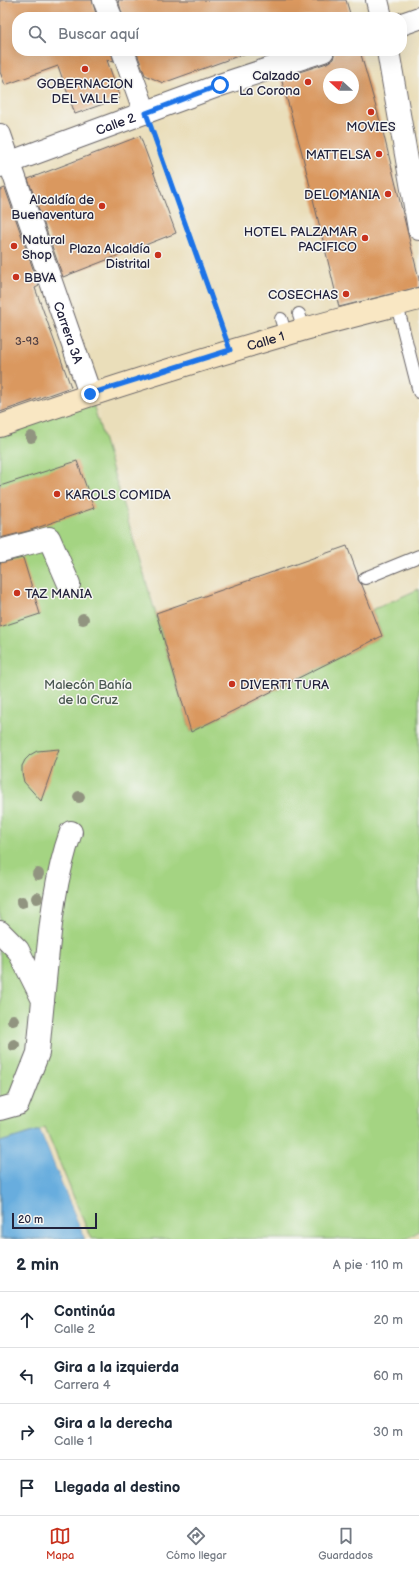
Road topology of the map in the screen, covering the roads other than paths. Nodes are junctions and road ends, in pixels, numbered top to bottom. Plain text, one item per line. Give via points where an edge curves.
1 (104, 0) edge
2 (377, 0) edge
3 (108, 12) edge
4 (380, 12) edge
5 (419, 18) edge
6 (407, 22) edge
7 (125, 56) edge
8 (308, 56) edge
9 (389, 56) edge
10 (146, 113) junction
11 (0, 135) edge
12 (5, 164) edge
13 (419, 229) edge
14 (419, 298) edge
15 (397, 305) junction
16 (419, 392) edge
17 (90, 394) junction
18 (0, 426) edge
19 (0, 551) edge
20 (419, 556) edge
21 (365, 578) dead end
22 (69, 584) dead end
23 (71, 832) dead end
24 (0, 932) edge
25 (43, 1000) junction
26 (0, 1109) edge

1 - 3 street
2 - 4 street
5 - 6 street
7 - 10 street
8 - 10 street, Calle 2
9 - 13 street
10 - 12 street, Calle 2
11 - 12 street, Carrera 3A
12 - 17 street, Carrera 3A
14 - 15 main road, Calle 1
15 - 16 lane
15 - 17 main road, Calle 1 via 292,324 230,350
17 - 18 main road, Calle 1
19 - 22 street via 49,538
20 - 21 lane
23 - 25 street via 62,856 50,927
24 - 25 street via 18,950
25 - 26 street via 38,1053 18,1104

